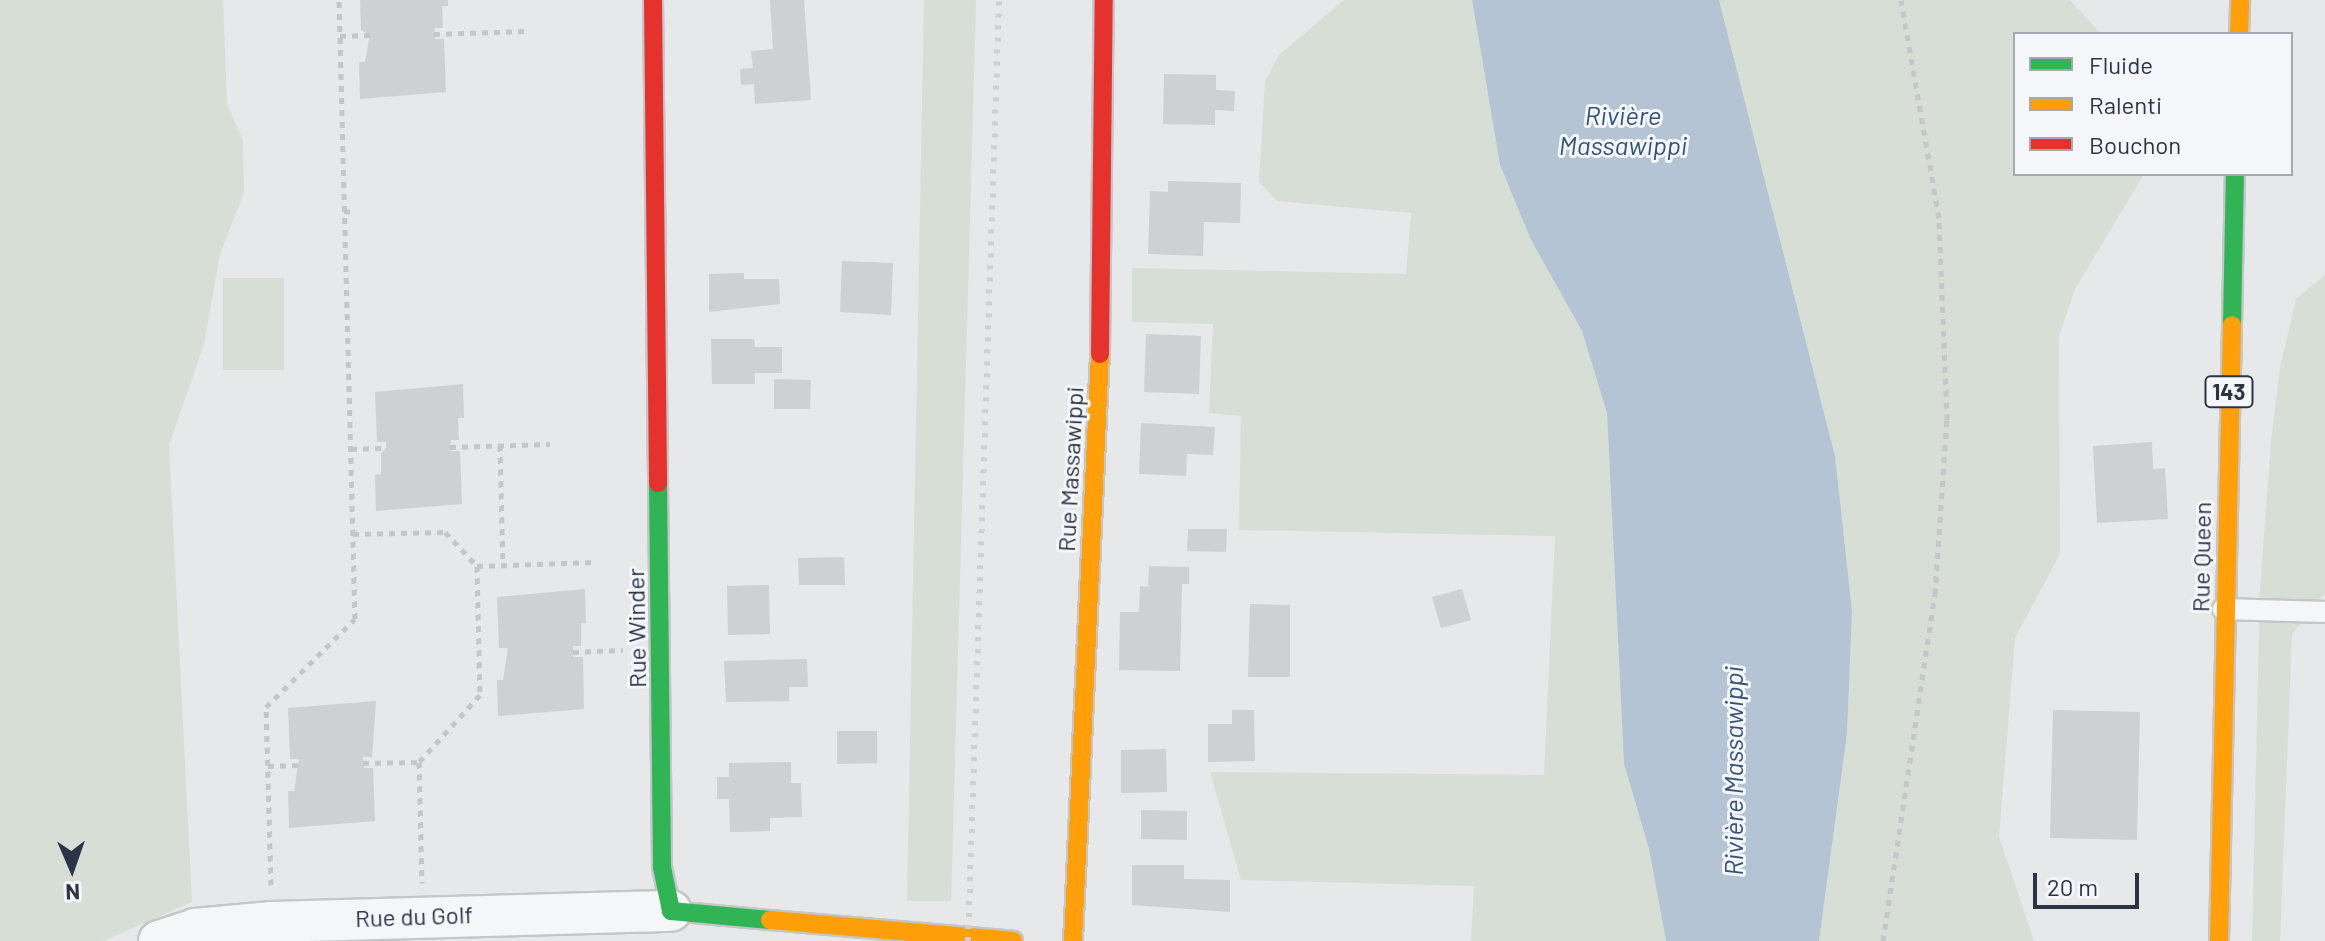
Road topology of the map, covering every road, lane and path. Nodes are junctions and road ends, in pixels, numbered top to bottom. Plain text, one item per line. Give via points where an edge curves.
1 (339, 0) edge
2 (653, 0) edge
3 (1104, 0) edge
4 (1901, 0) edge
5 (2240, 0) edge
6 (527, 31) dead end
7 (2239, 32) edge
8 (434, 34) dead end
9 (370, 35) dead end
10 (340, 36) junction
11 (2235, 176) edge
12 (344, 211) junction
13 (355, 212) dead end
14 (550, 444) dead end
15 (500, 445) junction
16 (450, 447) dead end
17 (386, 448) dead end
18 (351, 449) junction
19 (353, 534) junction
20 (595, 562) dead end
21 (503, 565) junction
22 (477, 566) junction
23 (2223, 609) junction
24 (2325, 612) edge
25 (660, 649) junction
26 (573, 652) dead end
27 (419, 762) junction
28 (363, 763) dead end
29 (298, 765) dead end
30 (268, 766) junction
31 (671, 911) junction
32 (423, 916) junction
33 (272, 922) junction
34 (159, 941) edge
35 (1013, 941) edge
36 (1073, 941) edge
37 (1883, 941) edge
38 (2219, 941) edge

1 - 10 path
2 - 25 street, Rue Winder
3 - 36 street, Rue Massawippi via 1101,325
4 - 37 path via 1939,218 1947,420 1935,594
5 - 7 street
6 - 8 path
9 - 10 path
10 - 12 path
11 - 23 street, Rue Queen / 143
12 - 13 path
12 - 18 path
14 - 15 path
15 - 16 path
15 - 21 path
17 - 18 path
18 - 19 path
19 - 22 path via 445,532
19 - 30 path via 355,619 266,707
20 - 21 path
21 - 22 path
22 - 27 path via 480,695
23 - 24 lane
23 - 38 street, Rue Queen / 143
25 - 26 path
25 - 31 street, Rue Winder via 662,867
27 - 28 path
27 - 32 path
29 - 30 path
30 - 33 path
31 - 32 street, Rue du Golf
31 - 35 street
32 - 33 street, Rue du Golf
33 - 34 street, Rue du Golf via 195,929

